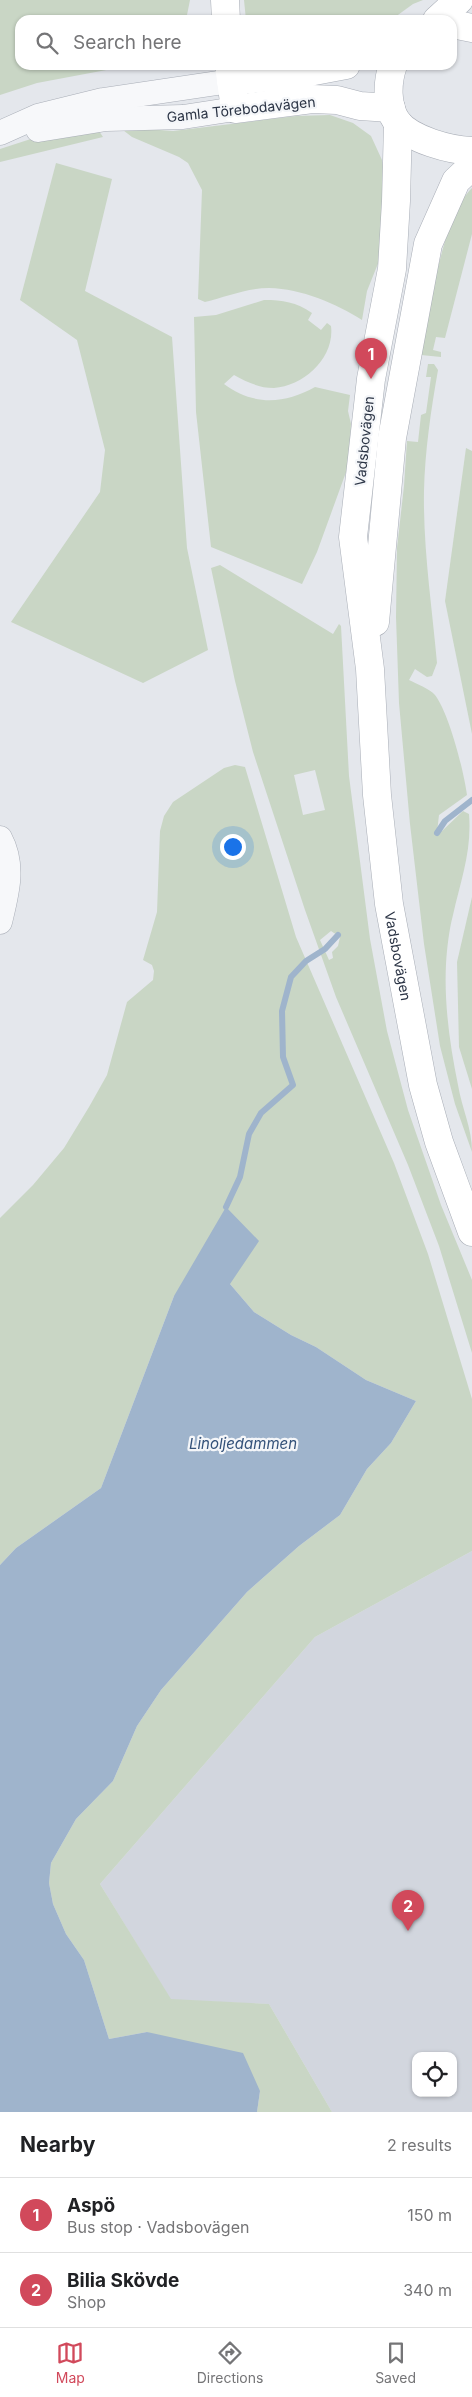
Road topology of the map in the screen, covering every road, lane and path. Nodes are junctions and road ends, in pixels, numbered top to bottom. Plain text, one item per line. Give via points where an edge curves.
1 (225, 0) edge
2 (459, 0) edge
3 (226, 15) edge
4 (442, 15) edge
5 (457, 25) edge
6 (472, 28) edge
7 (320, 70) edge
8 (392, 70) edge
9 (230, 73) edge
10 (235, 109) junction
11 (395, 115) junction
12 (0, 134) edge
13 (472, 151) edge
14 (472, 166) edge
15 (370, 669) junction
16 (0, 838) edge
17 (0, 922) edge
18 (472, 1232) edge

1 - 3 main road
2 - 4 main road
5 - 6 main road
7 - 9 main road, Gamla Törebodavägen via 293,75
8 - 11 main road, Vadsbovägen via 389,88
9 - 10 main road
9 - 12 street, Gamla Törebodavägen via 38,116
10 - 11 main road, Gamla Törebodavägen via 312,99 336,100
10 - 12 street, Gamla Törebodavägen via 184,117 106,119
11 - 13 main road via 420,138
11 - 15 main road, Vadsbovägen via 396,201 392,269 371,379 353,537
14 - 15 main road, Vadsbovägen via 456,181 428,244 392,438
15 - 18 main road, Vadsbovägen via 382,846 408,1010 439,1142
16 - 17 street via 7,851 10,870

